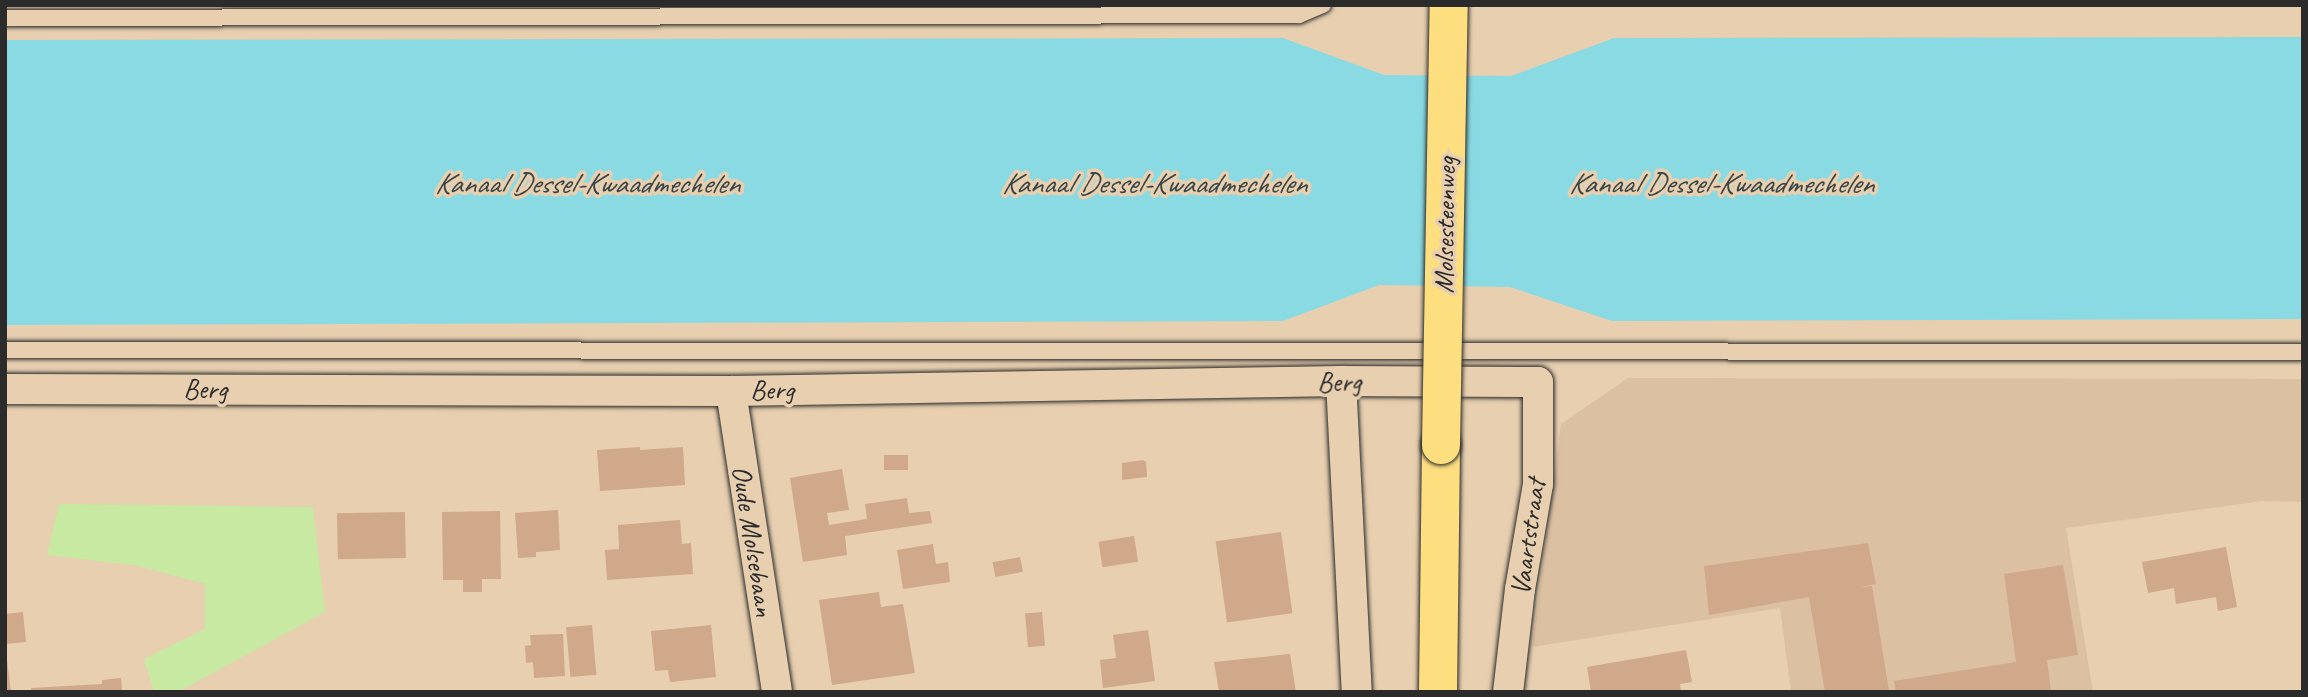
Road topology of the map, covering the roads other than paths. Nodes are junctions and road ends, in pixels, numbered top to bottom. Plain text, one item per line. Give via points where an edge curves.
1 (1323, 5) edge
2 (1449, 5) edge
3 (5, 18) edge
4 (5, 351) edge
5 (1340, 351) junction
6 (1540, 351) junction
7 (2303, 352) edge
8 (1341, 381) junction
9 (1538, 382) junction
10 (5, 388) edge
11 (731, 391) junction
12 (777, 692) edge
13 (1357, 692) edge
14 (1438, 692) edge
15 (1508, 692) edge

1 - 3 lane via 1299,15
2 - 14 main road, Molsesteenweg, bridge
4 - 5 lane
5 - 6 lane
5 - 8 lane
6 - 7 lane
6 - 9 lane
8 - 9 street, Berg
8 - 11 street, Berg
8 - 13 street
9 - 15 street, Vaartstraat via 1538,484
10 - 11 street, Berg
11 - 12 street, Oude Molsebaan

